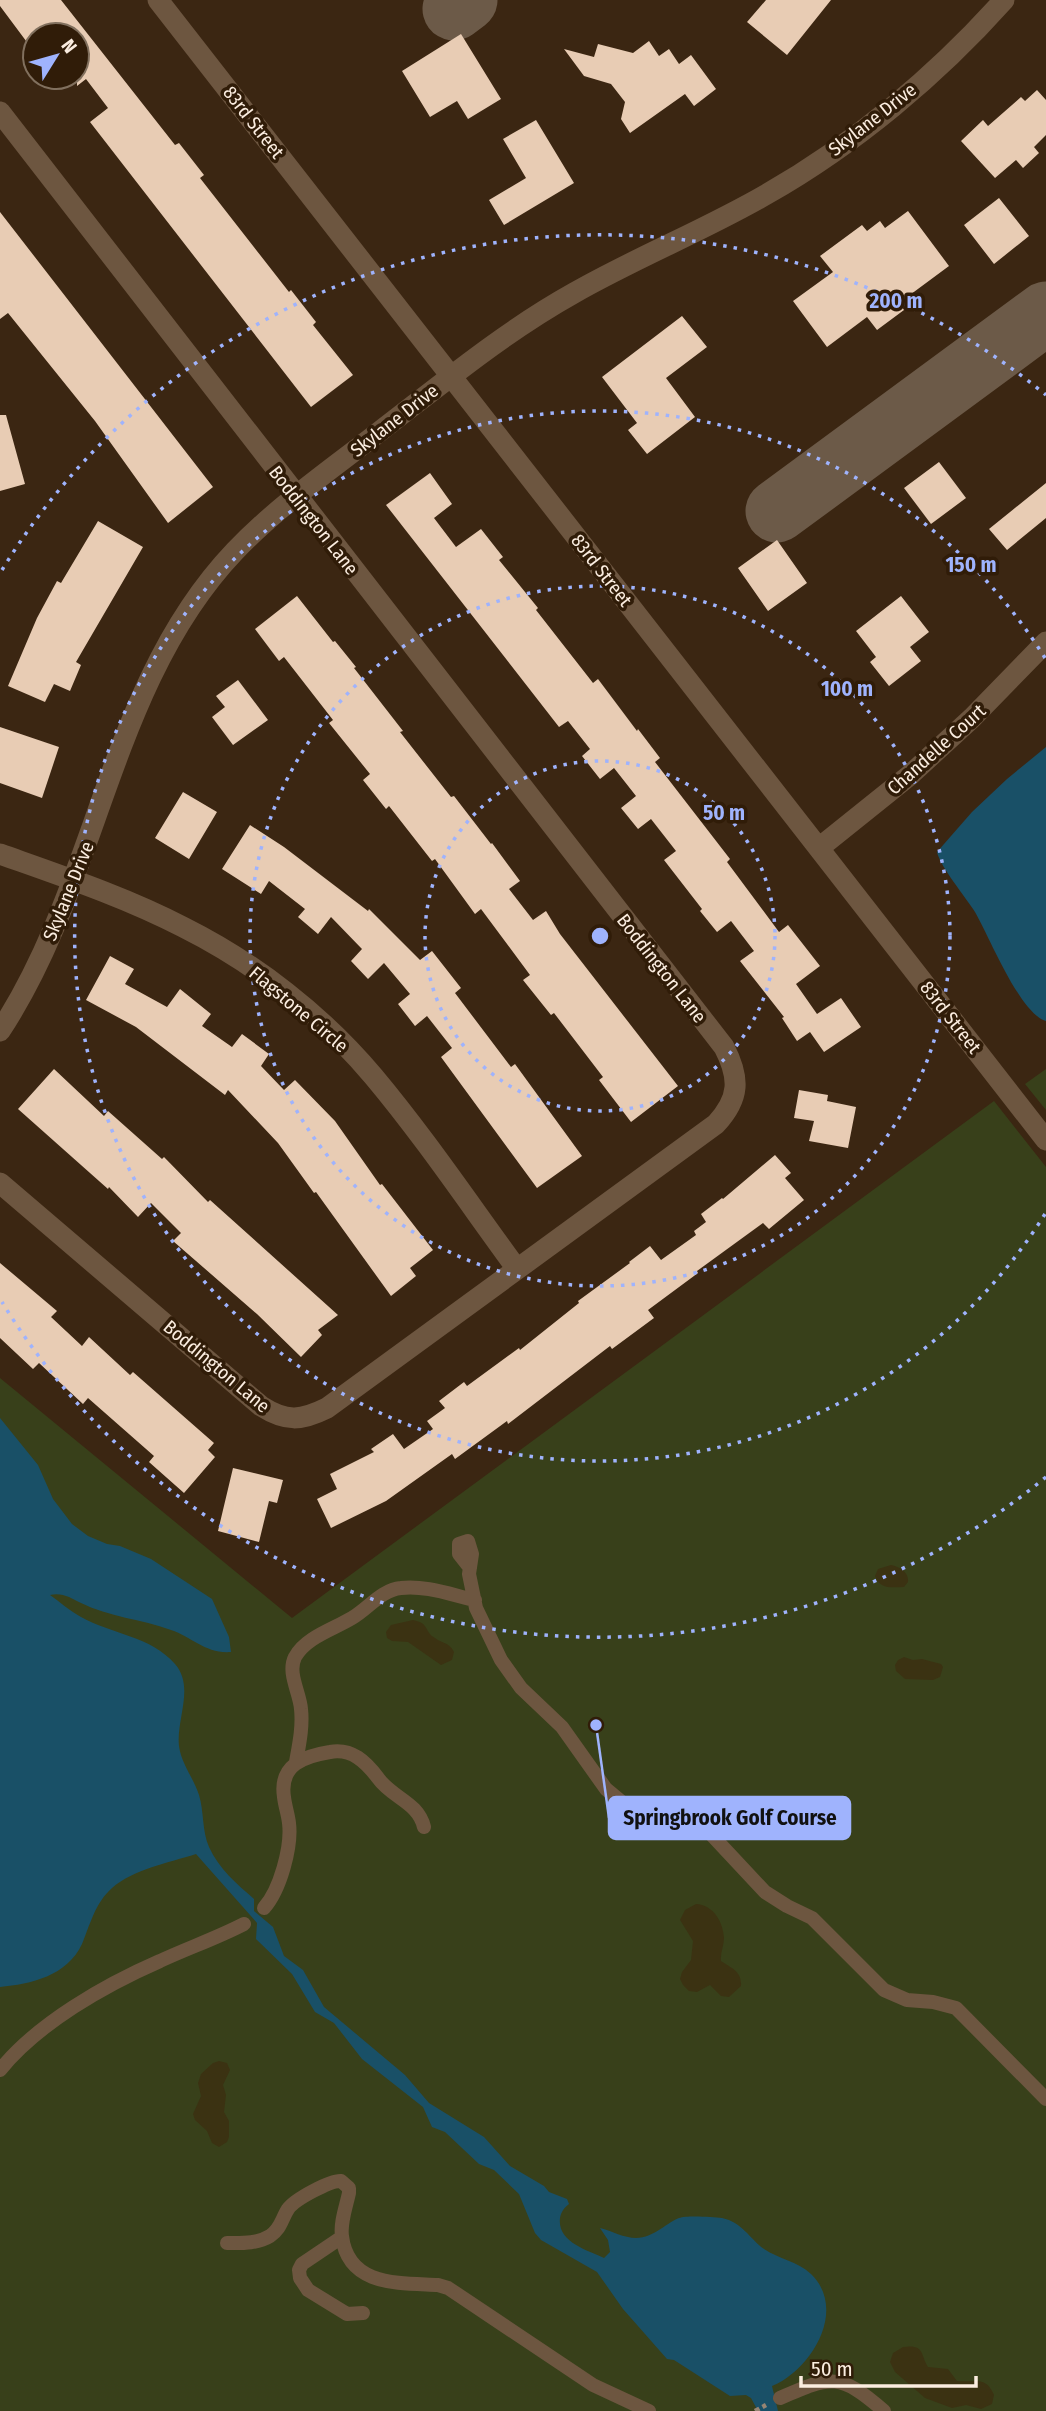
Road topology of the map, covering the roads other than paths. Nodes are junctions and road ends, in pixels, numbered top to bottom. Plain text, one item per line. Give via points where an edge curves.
1 (158, 0) edge
2 (1003, 0) edge
3 (0, 112) edge
4 (451, 376) junction
5 (296, 497) junction
6 (1046, 642) edge
7 (819, 848) junction
8 (0, 854) edge
9 (74, 880) junction
10 (0, 1031) edge
11 (1046, 1140) edge
12 (0, 1183) edge
13 (517, 1269) junction
14 (470, 1568) dead end
15 (475, 1600) junction
16 (296, 1762) junction
17 (424, 1826) dead end
18 (264, 1908) dead end
19 (244, 1924) dead end
20 (0, 2070) edge
21 (1046, 2099) edge
22 (342, 2237) junction
23 (227, 2243) dead end
24 (363, 2313) dead end
25 (780, 2398) dead end
26 (649, 2411) edge
27 (884, 2411) edge

1 - 4 street, 83rd Street
2 - 4 street, Skylane Drive via 904,96 814,165 766,195 568,296
3 - 5 street, Boddington Lane
4 - 5 street, Skylane Drive
4 - 7 street, 83rd Street
5 - 9 street, Skylane Drive via 234,552 170,638 144,688
5 - 13 street, Boddington Lane via 734,1065 734,1098 716,1124
6 - 7 street, Chandelle Court via 972,719
7 - 11 street, 83rd Street
8 - 9 street, Flagstone Circle
9 - 10 street, Skylane Drive via 33,973
9 - 13 street, Flagstone Circle via 184,927 236,957 313,1016 373,1076
12 - 13 street, Boddington Lane via 261,1406 290,1419 310,1417 327,1408
14 - 15 lane
15 - 16 lane via 400,1588 380,1595 354,1618 309,1643 295,1658 301,1709
15 - 21 lane via 501,1660 521,1688 562,1727 606,1789 649,1818 677,1818 708,1831 765,1892 812,1918 884,1990 907,2000 956,2008
16 - 17 lane via 337,1750 355,1755 391,1793 417,1810
16 - 18 lane via 283,1786 288,1850 275,1892
19 - 20 lane via 158,1961 86,2000 20,2048
22 - 23 lane via 349,2193 345,2183 336,2180 295,2202 272,2235
22 - 24 lane via 302,2264 300,2278 308,2290 347,2314
22 - 26 lane via 352,2261 365,2274 388,2282 448,2288 593,2385
25 - 27 lane via 832,2380 856,2389

